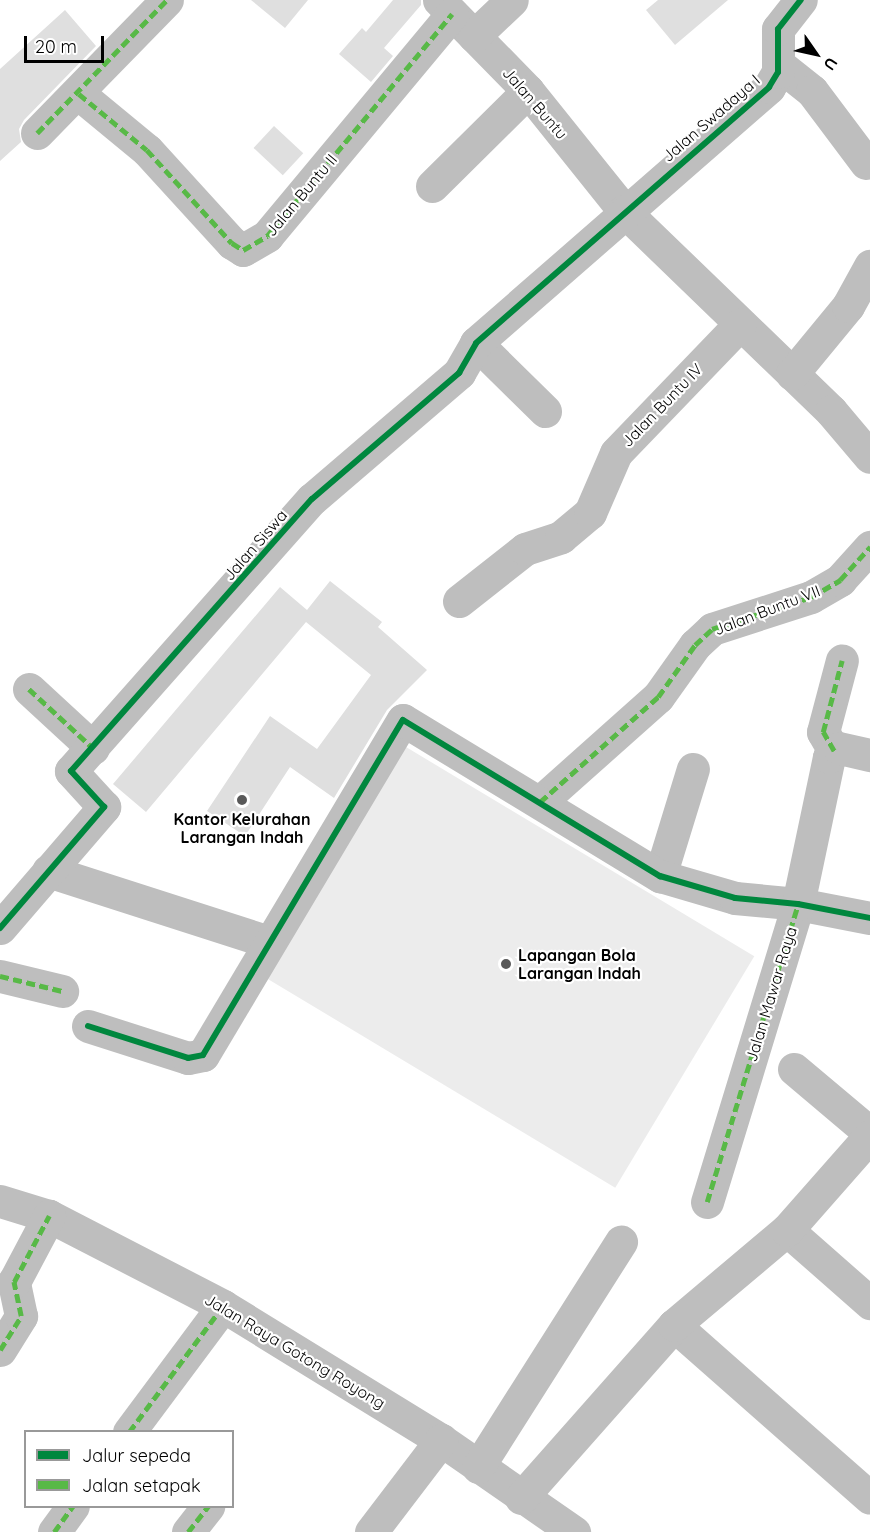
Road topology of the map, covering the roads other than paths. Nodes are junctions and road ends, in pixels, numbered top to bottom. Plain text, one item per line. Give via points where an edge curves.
1 (167, 0) edge
2 (512, 0) edge
3 (801, 0) edge
4 (455, 16) edge
5 (778, 64) junction
6 (528, 91) junction
7 (79, 94) junction
8 (37, 133) dead end
9 (866, 163) dead end
10 (432, 186) dead end
11 (624, 211) junction
12 (870, 266) edge
13 (740, 324) junction
14 (476, 343) junction
15 (792, 374) junction
16 (545, 411) dead end
17 (870, 457) edge
18 (870, 547) edge
19 (459, 601) dead end
20 (842, 660) dead end
21 (29, 689) dead end
22 (93, 748) junction
23 (834, 751) junction
24 (870, 755) edge
25 (693, 769) dead end
26 (540, 802) junction
27 (48, 871) junction
28 (660, 876) junction
29 (798, 904) junction
30 (870, 918) edge
31 (0, 928) edge
32 (268, 942) junction
33 (0, 976) edge
34 (62, 991) dead end
35 (88, 1026) dead end
36 (794, 1069) dead end
37 (870, 1134) edge
38 (0, 1201) edge
39 (707, 1202) dead end
40 (49, 1216) junction
41 (787, 1230) junction
42 (621, 1242) dead end
43 (870, 1303) edge
44 (224, 1306) junction
45 (674, 1325) junction
46 (0, 1350) edge
47 (130, 1430) edge
48 (441, 1440) junction
49 (478, 1467) junction
50 (869, 1496) edge
51 (521, 1498) junction
52 (72, 1508) edge
53 (206, 1508) edge
54 (54, 1532) edge
55 (188, 1532) edge
56 (371, 1532) edge
57 (574, 1532) edge

1 - 7 street
2 - 4 street
3 - 5 street, Jalan Swadaya I via 778,29
4 - 6 street, Jalan Buntu
4 - 7 street, Jalan Buntu II via 267,236 243,250 231,243 147,150
5 - 9 street via 812,91
5 - 11 street, Jalan Swadaya I via 769,87
6 - 10 street
6 - 11 street, Jalan Buntu
7 - 8 street
11 - 13 street, Jalan Buntu
11 - 14 street, Jalan Siswa
12 - 15 street via 848,306
13 - 15 street, Jalan Buntu
13 - 19 street, Jalan Buntu IV via 616,453 590,513 561,537 525,549
14 - 16 street
14 - 22 street, Jalan Siswa via 459,374 312,499
15 - 17 street, Jalan Buntu via 831,411
18 - 26 street, Jalan Buntu VII via 840,579 811,597 712,629 695,645 658,697
20 - 23 street via 823,732
21 - 22 street
22 - 27 street, Jalan Siswa via 71,771 104,807
23 - 24 street via 839,748
23 - 29 street, Jalan Mawar Raya via 829,757
25 - 28 street
26 - 28 street
26 - 32 street via 403,720
27 - 31 street, Jalan Siswa
27 - 32 street
28 - 29 street via 735,898
29 - 30 street
29 - 39 street, Jalan Mawar Raya
32 - 35 street via 199,1058
33 - 34 street
36 - 37 street
37 - 41 street
38 - 40 street, Jalan Raya Gotong Royong
40 - 44 street, Jalan Raya Gotong Royong
40 - 46 street via 14,1281 21,1316
41 - 43 street
41 - 45 street
42 - 49 street
44 - 47 street
44 - 48 street, Jalan Raya Gotong Royong
45 - 50 street
45 - 51 street
48 - 49 street, Jalan Raya Gotong Royong
48 - 56 street
49 - 51 street, Jalan Raya Gotong Royong
51 - 57 street, Jalan Raya Gotong Royong
52 - 54 street
53 - 55 street

